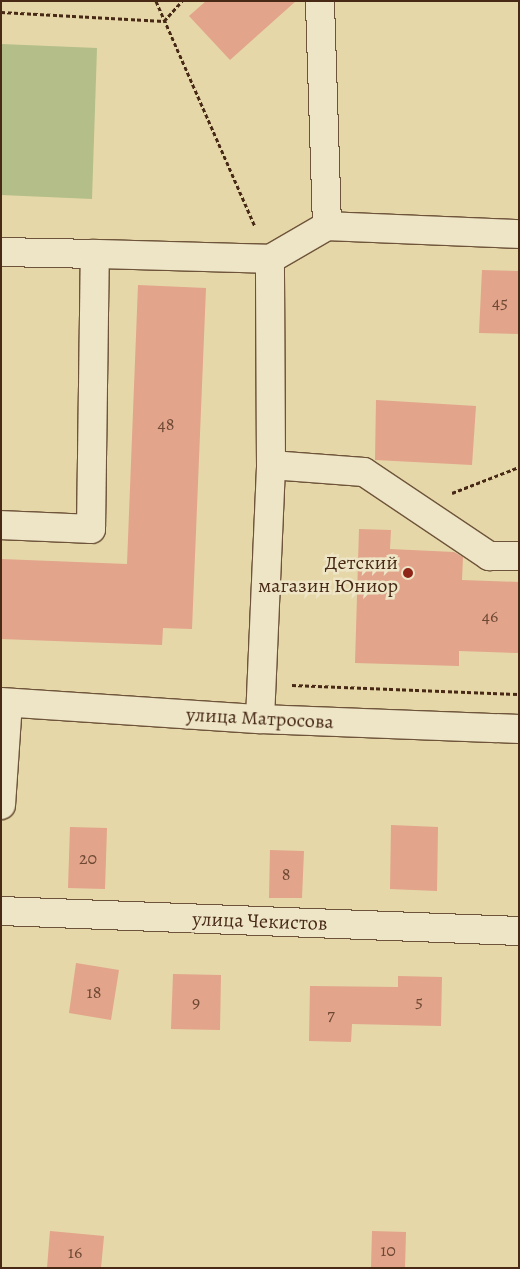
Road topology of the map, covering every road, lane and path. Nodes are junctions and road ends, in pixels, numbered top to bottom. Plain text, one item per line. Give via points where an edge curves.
1 (156, 1) edge
2 (182, 1) edge
3 (320, 1) edge
4 (1, 12) edge
5 (164, 21) junction
6 (327, 226) junction
7 (519, 234) edge
8 (1, 252) edge
9 (95, 254) junction
10 (270, 259) junction
11 (271, 465) junction
12 (519, 467) edge
13 (416, 506) junction
14 (1, 525) edge
15 (519, 556) edge
16 (261, 684) junction
17 (519, 694) edge
18 (5, 702) edge
19 (260, 719) junction
20 (519, 729) edge
21 (1, 805) edge
22 (1, 910) edge
23 (519, 931) edge

1 - 5 path
2 - 5 path
3 - 6 street
4 - 5 path
5 - 10 path
6 - 7 street
6 - 10 street
8 - 9 street
9 - 10 street
9 - 14 street via 91,529
10 - 11 street
11 - 13 street via 364,472
11 - 16 street
12 - 13 path
13 - 15 street via 489,556
16 - 17 path
16 - 19 street
18 - 19 street, улица Матросова
18 - 21 street
19 - 20 street, улица Матросова
22 - 23 street, улица Чекистов

